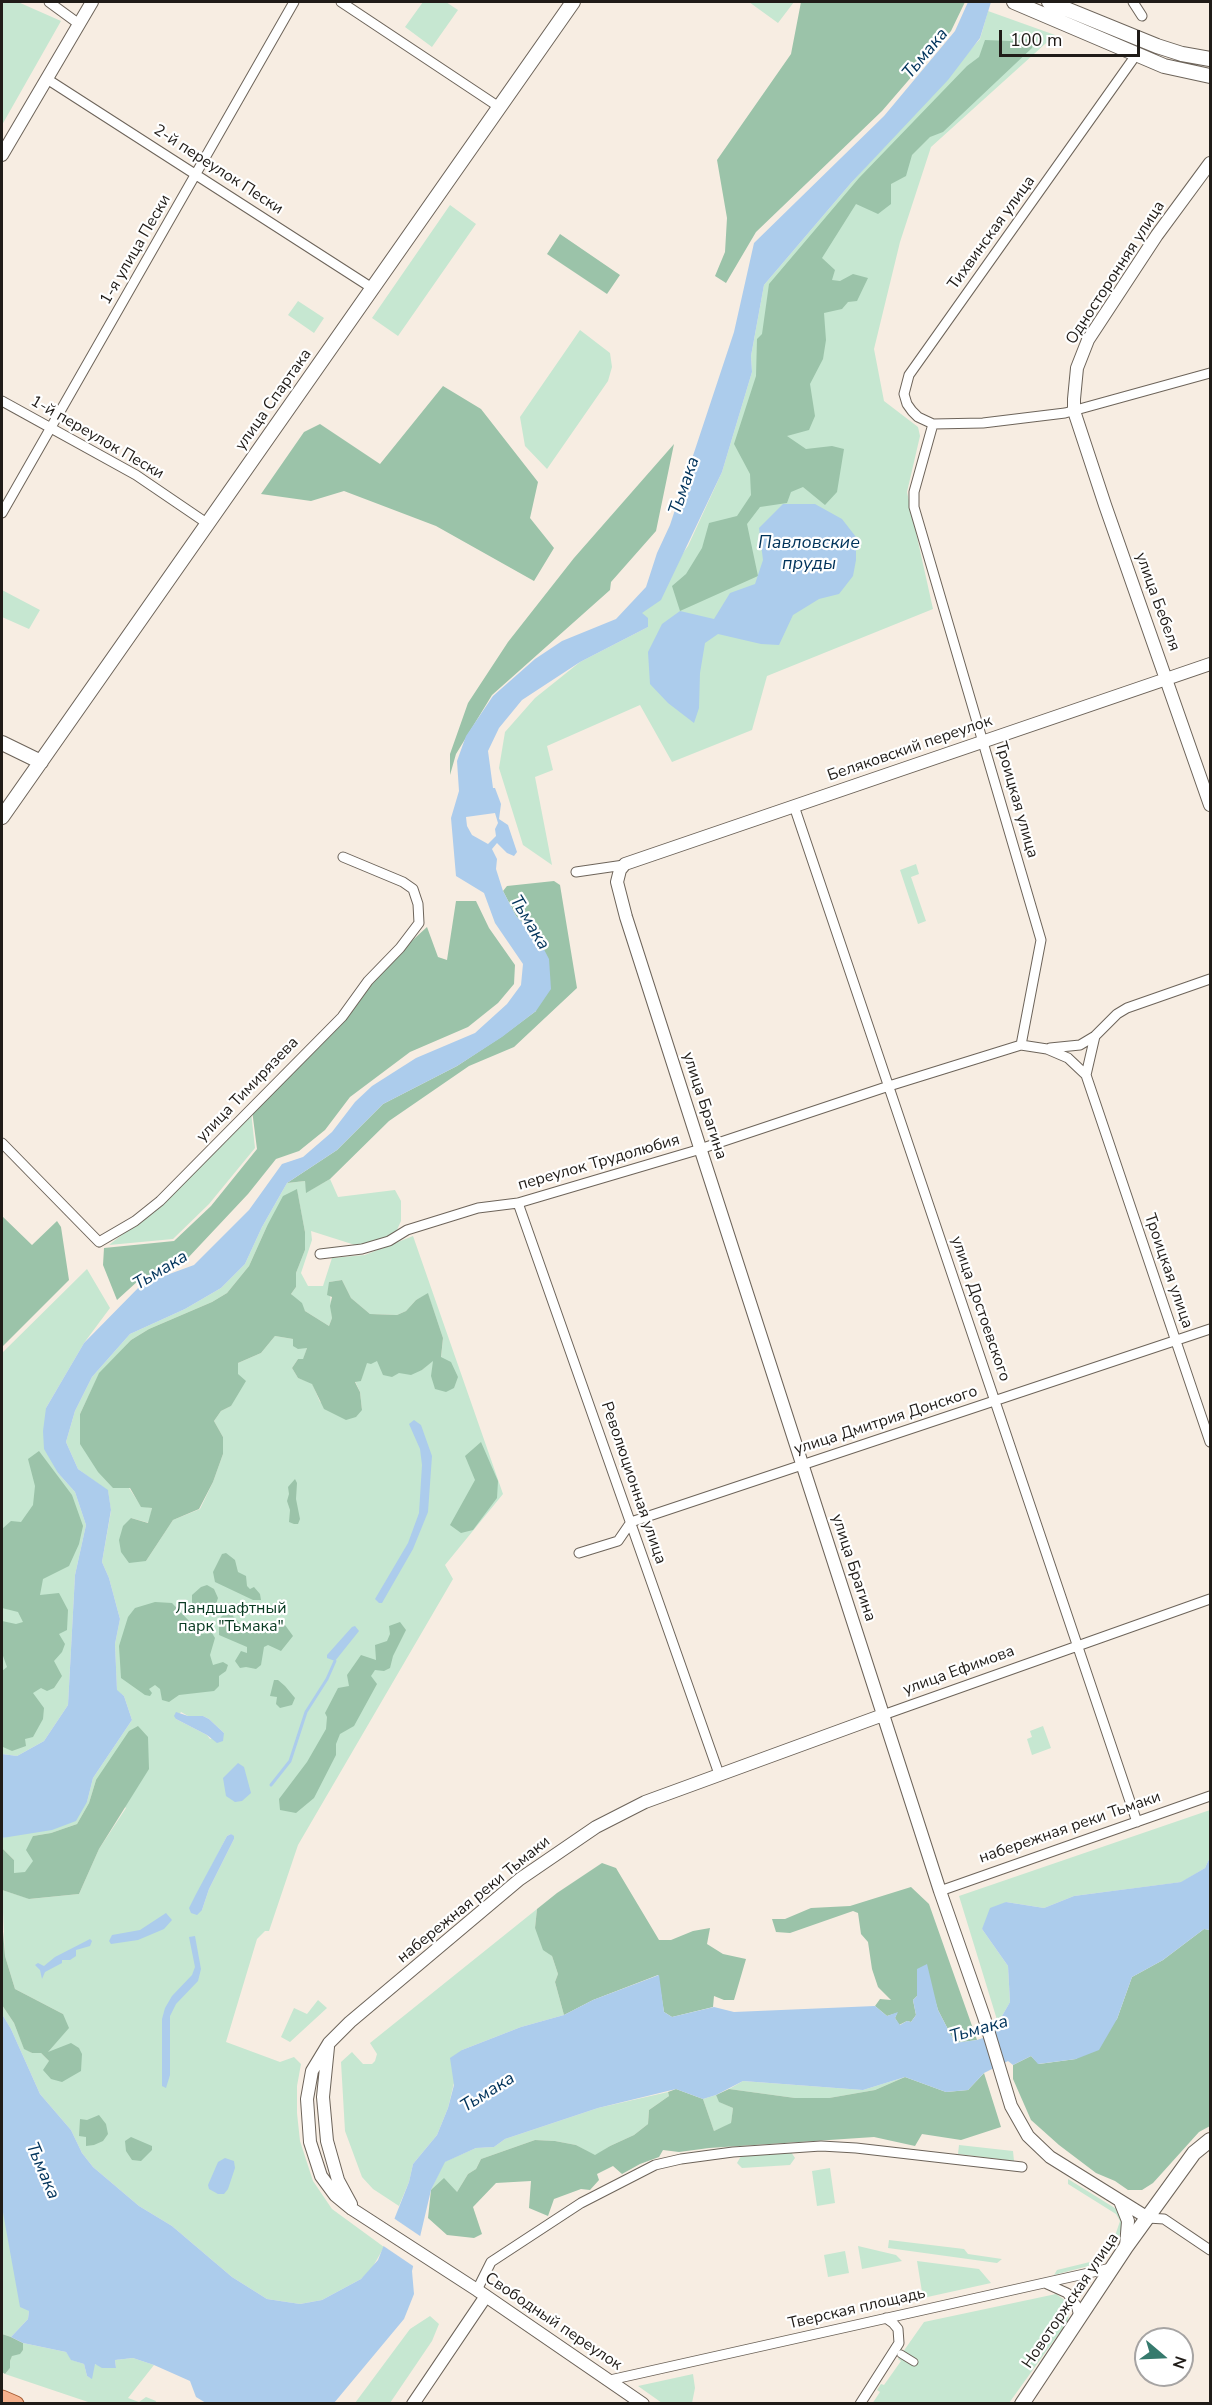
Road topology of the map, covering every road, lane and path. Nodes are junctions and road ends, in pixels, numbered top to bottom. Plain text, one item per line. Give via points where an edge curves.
1 (49, 2) edge
2 (91, 2) edge
3 (294, 2) edge
4 (341, 2) edge
5 (573, 2) edge
6 (1014, 2) edge
7 (1049, 2) edge
8 (1134, 2) edge
9 (1142, 16) dead end
10 (78, 24) junction
11 (1136, 55) junction
12 (1210, 59) edge
13 (1210, 76) edge
14 (46, 79) junction
15 (499, 107) junction
16 (2, 154) edge
17 (1210, 163) edge
18 (196, 174) junction
19 (372, 288) junction
20 (1210, 373) edge
21 (2, 401) edge
22 (1074, 411) junction
23 (933, 424) junction
24 (51, 430) junction
25 (2, 513) edge
26 (208, 524) junction
27 (1210, 664) edge
28 (1168, 679) junction
29 (984, 741) junction
30 (2, 743) edge
31 (40, 762) junction
32 (1210, 804) edge
33 (794, 806) junction
34 (2, 817) edge
35 (343, 857) dead end
36 (622, 867) junction
37 (576, 872) dead end
38 (1210, 980) edge
39 (1095, 1036) junction
40 (1021, 1045) junction
41 (1047, 1048) junction
42 (1086, 1075) junction
43 (889, 1086) junction
44 (2, 1143) edge
45 (700, 1149) junction
46 (518, 1203) junction
47 (320, 1254) dead end
48 (1210, 1329) edge
49 (1176, 1341) junction
50 (995, 1401) junction
51 (1210, 1442) edge
52 (803, 1465) junction
53 (631, 1522) junction
54 (579, 1553) dead end
55 (1210, 1599) edge
56 (1077, 1646) junction
57 (884, 1715) junction
58 (719, 1774) junction
59 (1210, 1796) edge
60 (1137, 1822) junction
61 (940, 1891) junction
62 (1210, 2140) edge
63 (1022, 2167) dead end
64 (1119, 2200) junction
65 (1148, 2217) junction
66 (1126, 2247) junction
67 (1210, 2250) edge
68 (443, 2268) joint
69 (1111, 2268) junction
70 (1044, 2283) junction
71 (481, 2293) junction
72 (1079, 2316) junction
73 (886, 2318) junction
74 (901, 2354) dead end
75 (914, 2362) dead end
76 (610, 2380) junction
77 (2, 2398) edge
78 (16, 2403) edge
79 (413, 2403) edge
80 (643, 2403) edge
81 (860, 2403) edge
82 (1022, 2403) edge

1 - 10 street
2 - 10 street
3 - 18 street, 1-я улица Пески
4 - 15 street
5 - 15 main road, улица Спартака
6 - 11 main road
7 - 12 main road via 1157,46
8 - 9 street
10 - 14 street
11 - 13 main road
11 - 23 street, Тихвинская улица via 909,375 904,394 907,404 918,417
14 - 16 street
14 - 18 street, 2-й переулок Пески
15 - 19 main road, улица Спартака
17 - 22 street, Односторонняя улица via 1086,343 1075,380
18 - 19 street, 2-й переулок Пески
18 - 24 street, 1-я улица Пески
19 - 26 main road, улица Спартака
20 - 22 street
21 - 24 street, 1-й переулок Пески
22 - 23 street via 1039,418
22 - 28 street, улица Бебеля
23 - 29 street, Троицкая улица via 914,492 914,507
24 - 25 street, 1-я улица Пески
24 - 26 street, 1-й переулок Пески via 136,475
26 - 31 main road, улица Спартака
27 - 28 street, Беляковский переулок
28 - 29 street, Беляковский переулок
28 - 32 street, улица Бебеля
29 - 33 street, Беляковский переулок
29 - 40 street, Троицкая улица via 1041,940
30 - 31 main road
31 - 34 main road, улица Спартака
33 - 36 street, Беляковский переулок
33 - 43 street, улица Достоевского
35 - 44 street, улица Тимирязева via 413,889 419,923 342,1017 160,1201 99,1242
36 - 37 street
36 - 45 street, улица Брагина via 618,888
38 - 39 street via 1127,1008
39 - 41 street via 1080,1045
39 - 42 street
40 - 41 street
40 - 43 street, переулок Трудолюбия
41 - 42 street via 1068,1058
42 - 49 street, Троицкая улица
43 - 45 street, переулок Трудолюбия
43 - 50 street, улица Достоевского
45 - 46 street, переулок Трудолюбия
45 - 52 street, улица Брагина
46 - 47 street, переулок Трудолюбия via 468,1211 362,1249
46 - 53 street, Революционная улица
48 - 49 street, улица Дмитрия Донского
49 - 50 street, улица Дмитрия Донского
49 - 51 street, Троицкая улица
50 - 52 street, улица Дмитрия Донского
50 - 56 street, улица Достоевского
52 - 53 street, улица Дмитрия Донского
52 - 57 street, улица Брагина
53 - 54 street, улица Дмитрия Донского via 618,1541
53 - 58 street, Революционная улица
55 - 56 street, улица Ефимова
56 - 57 street, улица Ефимова
56 - 60 street, улица Достоевского
57 - 58 street, улица Ефимова
57 - 61 street, улица Брагина
58 - 68 street, набережная реки Тьмаки via 609,1820 539,1865 350,2022 328,2043 315,2063 309,2085 308,2120 310,2142 325,2183 359,2213
59 - 60 street, набережная реки Тьмаки
60 - 61 street, набережная реки Тьмаки
61 - 64 street, улица Брагина via 1018,2120 1055,2161
62 - 65 main road, Новоторжская улица via 1194,2153
63 - 71 street via 821,2146 681,2159 656,2165 581,2203 492,2262
64 - 65 street, улица Брагина
64 - 66 street via 1128,2221
65 - 66 main road, Новоторжская улица
65 - 67 street via 1164,2219
66 - 69 main road, Новоторжская улица
68 - 71 street, Свободный переулок
69 - 70 street, Тверская площадь
69 - 72 main road, Новоторжская улица
70 - 72 street via 1067,2293
70 - 73 street, Тверская площадь
71 - 76 street, Свободный переулок
71 - 79 street
72 - 82 main road, Новоторжская улица
73 - 76 street, Тверская площадь
73 - 81 street via 897,2327 899,2340
74 - 75 street
76 - 80 street, Свободный переулок
77 - 78 main road

